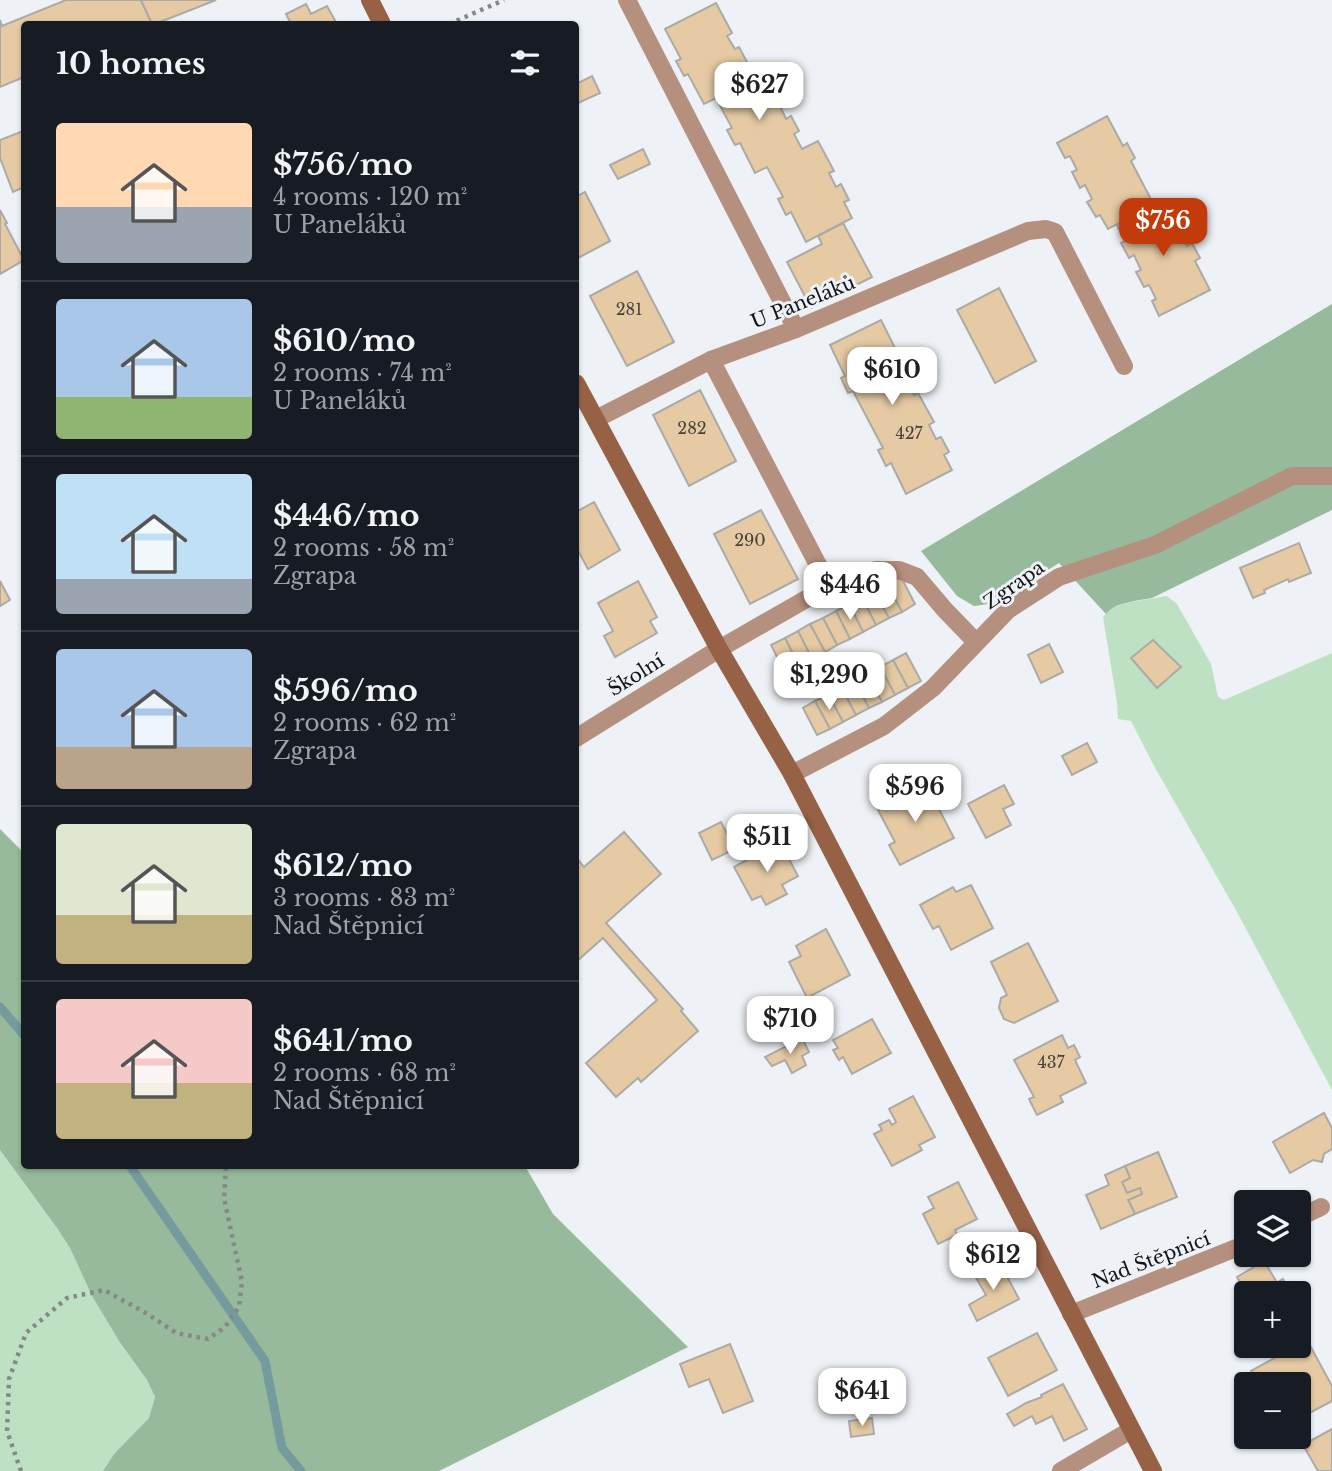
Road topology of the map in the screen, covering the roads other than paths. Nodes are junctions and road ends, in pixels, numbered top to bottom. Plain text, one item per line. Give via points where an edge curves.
1 (370, 0) edge
2 (627, 0) edge
3 (380, 21) edge
4 (796, 329) junction
5 (712, 360) junction
6 (1124, 366) dead end
7 (579, 388) edge
8 (596, 419) junction
9 (1332, 476) edge
10 (829, 586) junction
11 (976, 642) junction
12 (719, 649) junction
13 (579, 736) edge
14 (792, 774) junction
15 (1321, 1207) dead end
16 (1311, 1212) edge
17 (1234, 1249) edge
18 (1071, 1314) junction
19 (1131, 1430) junction
20 (1062, 1471) edge
21 (1153, 1471) edge

1 - 3 street
2 - 4 street
4 - 5 street, U Paneláků
4 - 6 street, U Paneláků via 1028,231 1046,229 1055,232
5 - 8 street, U Paneláků
5 - 10 street
7 - 8 street
8 - 12 street
9 - 11 street, Zgrapa via 1292,476 1155,545 1059,577 1008,610
10 - 11 street, Školní via 876,570 898,570 918,577
10 - 12 street, Školní
11 - 14 street, Zgrapa via 933,688 884,726
12 - 13 street, Školní
12 - 14 street
14 - 18 street
15 - 16 street
17 - 18 street, Nad Štěpnicí
18 - 19 street
19 - 20 street
19 - 21 street

